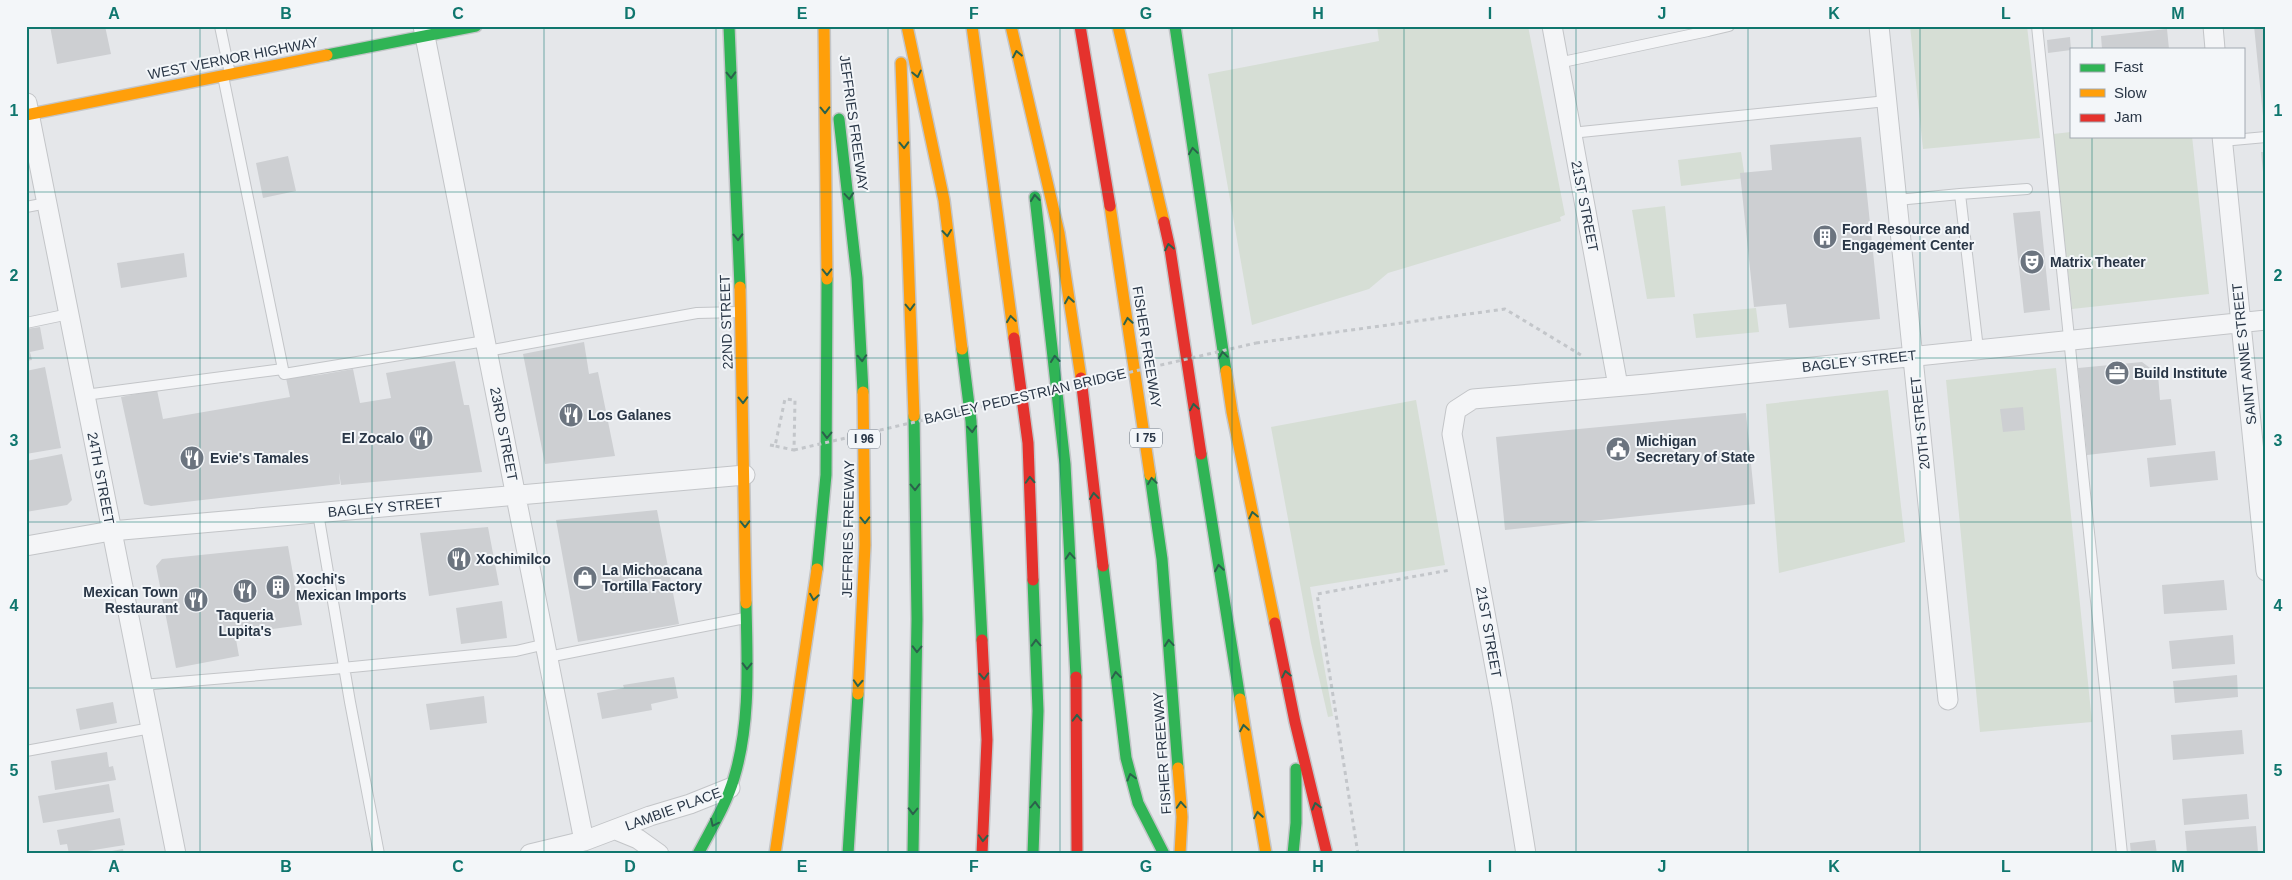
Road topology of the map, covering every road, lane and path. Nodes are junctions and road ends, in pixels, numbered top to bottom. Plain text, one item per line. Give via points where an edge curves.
1 (220, 26) edge
2 (476, 26) edge
3 (729, 26) edge
4 (825, 26) edge
5 (900, 26) edge
6 (906, 26) edge
7 (972, 26) edge
8 (1011, 26) edge
9 (1080, 26) edge
10 (1118, 26) edge
11 (1174, 26) edge
12 (1552, 26) edge
13 (1729, 26) edge
14 (1879, 26) edge
15 (2037, 26) edge
16 (2213, 26) edge
17 (1707, 29) edge
18 (424, 32) edge
19 (2215, 48) edge
20 (1558, 63) junction
21 (226, 75) junction
22 (1022, 81) junction
23 (1887, 101) junction
24 (27, 110) edge
25 (1571, 133) junction
26 (2266, 137) edge
27 (2222, 139) edge
28 (1032, 170) dead end
29 (2027, 188) dead end
30 (1034, 189) dead end
31 (1960, 194) junction
32 (1897, 200) junction
33 (46, 203) junction
34 (26, 207) edge
35 (741, 312) junction
36 (68, 314) junction
37 (2266, 320) edge
38 (26, 323) edge
39 (2240, 323) junction
40 (2070, 340) junction
41 (486, 346) junction
42 (1978, 348) junction
43 (1581, 355) dead end
44 (1913, 355) junction
45 (283, 369) junction
46 (1618, 386) junction
47 (84, 394) junction
48 (1456, 410) joint
49 (767, 445) dead end
50 (775, 446) junction
51 (794, 450) junction
52 (745, 475) junction
53 (516, 495) junction
54 (318, 513) junction
55 (111, 531) junction
56 (26, 546) edge
57 (1450, 570) dead end
58 (2266, 571) edge
59 (747, 617) junction
60 (547, 650) junction
61 (344, 668) junction
62 (142, 685) junction
63 (1948, 700) dead end
64 (1295, 722) junction
65 (151, 728) junction
66 (26, 751) edge
67 (730, 788) junction
68 (616, 830) junction
69 (584, 841) junction
70 (176, 854) edge
71 (379, 854) edge
72 (530, 854) edge
73 (659, 854) edge
74 (698, 854) edge
75 (775, 854) edge
76 (848, 854) edge
77 (913, 854) edge
78 (982, 854) edge
79 (1033, 854) edge
80 (1077, 854) edge
81 (1164, 854) edge
82 (1180, 854) edge
83 (1266, 854) edge
84 (1293, 854) edge
85 (1327, 854) edge
86 (1358, 854) edge
87 (1526, 854) edge
88 (2122, 854) edge

1 - 21 lane
2 - 18 main road, WEST VERNOR HIGHWAY
3 -> 35 main road, 22ND STREET
4 -> 75 main road via 826,475 816,586
4 -> 76 main road, JEFFRIES FREEWAY / I 96 via 847,169 862,357 865,545
5 -> 77 main road via 915,438 917,609
6 -> 78 main road via 944,200 971,421 987,740
79 -> 7 main road via 1038,711 1028,443
22 -> 8 main road
82 -> 9 main road, FISHER FREEWAY / I 75 via 1182,816 1162,559 1124,295
83 -> 10 main road via 1170,249
64 -> 11 main road via 1232,412
12 - 20 street, 21ST STREET
13 - 17 lane
14 - 23 street, 20TH STREET
15 - 40 lane
16 - 19 street
17 - 20 lane
18 - 21 main road, WEST VERNOR HIGHWAY
18 - 41 street, 23RD STREET
20 - 25 street, 21ST STREET
21 - 24 main road, WEST VERNOR HIGHWAY
21 - 45 lane
22 - 28 main road
81 -> 22 main road via 1138,803 1126,758 1077,348 1058,232
23 - 25 lane
23 - 32 street, 20TH STREET
24 - 33 street, 24TH STREET
25 - 46 street, 21ST STREET
26 - 27 lane
27 - 39 street, SAINT ANNE STREET
29 - 31 lane
80 -> 30 main road via 1074,617 1065,464
31 - 32 lane
31 - 42 lane
32 - 44 street, 20TH STREET
33 - 34 lane
33 - 36 street, 24TH STREET
35 - 41 lane via 697,313
35 -> 52 main road, 22ND STREET
36 - 38 lane
36 - 47 street, 24TH STREET
37 - 39 street, BAGLEY STREET
39 - 40 street, BAGLEY STREET
39 - 58 street, SAINT ANNE STREET
40 - 42 street, BAGLEY STREET
40 - 88 lane
41 - 45 lane via 284,374
41 - 53 street, 23RD STREET
42 - 44 street, BAGLEY STREET
43 - 51 path, BAGLEY PEDESTRIAN BRIDGE, bridge via 1505,309 1256,343
44 - 46 street, BAGLEY STREET
44 - 63 street, 20TH STREET
45 - 47 lane
46 - 48 street, BAGLEY STREET via 1473,399
47 - 55 street, 24TH STREET
48 - 87 street, 21ST STREET via 1452,434
49 - 50 path
50 - 51 path
50 - 51 path via 785,399 795,400
52 - 53 street, BAGLEY STREET
52 -> 59 main road, 22ND STREET
53 - 54 street, BAGLEY STREET
53 - 60 street, 23RD STREET
54 - 55 street, BAGLEY STREET
54 - 61 lane
55 - 56 street, BAGLEY STREET
55 - 62 street, 24TH STREET
57 - 86 path via 1317,594
59 - 60 lane
59 -> 67 main road, 22ND STREET via 745,723
60 - 61 lane via 516,650
60 - 69 street, 23RD STREET
61 - 62 lane
61 - 71 lane
62 - 65 street, 24TH STREET
64 - 84 main road via 1296,823
85 -> 64 main road
65 - 66 lane
65 - 70 street, 24TH STREET
67 - 68 street, LAMBIE PLACE
67 -> 74 main road, 22ND STREET
68 - 69 street, LAMBIE PLACE
68 - 73 street, LAMBIE PLACE via 638,839
69 - 72 street, LAMBIE PLACE

